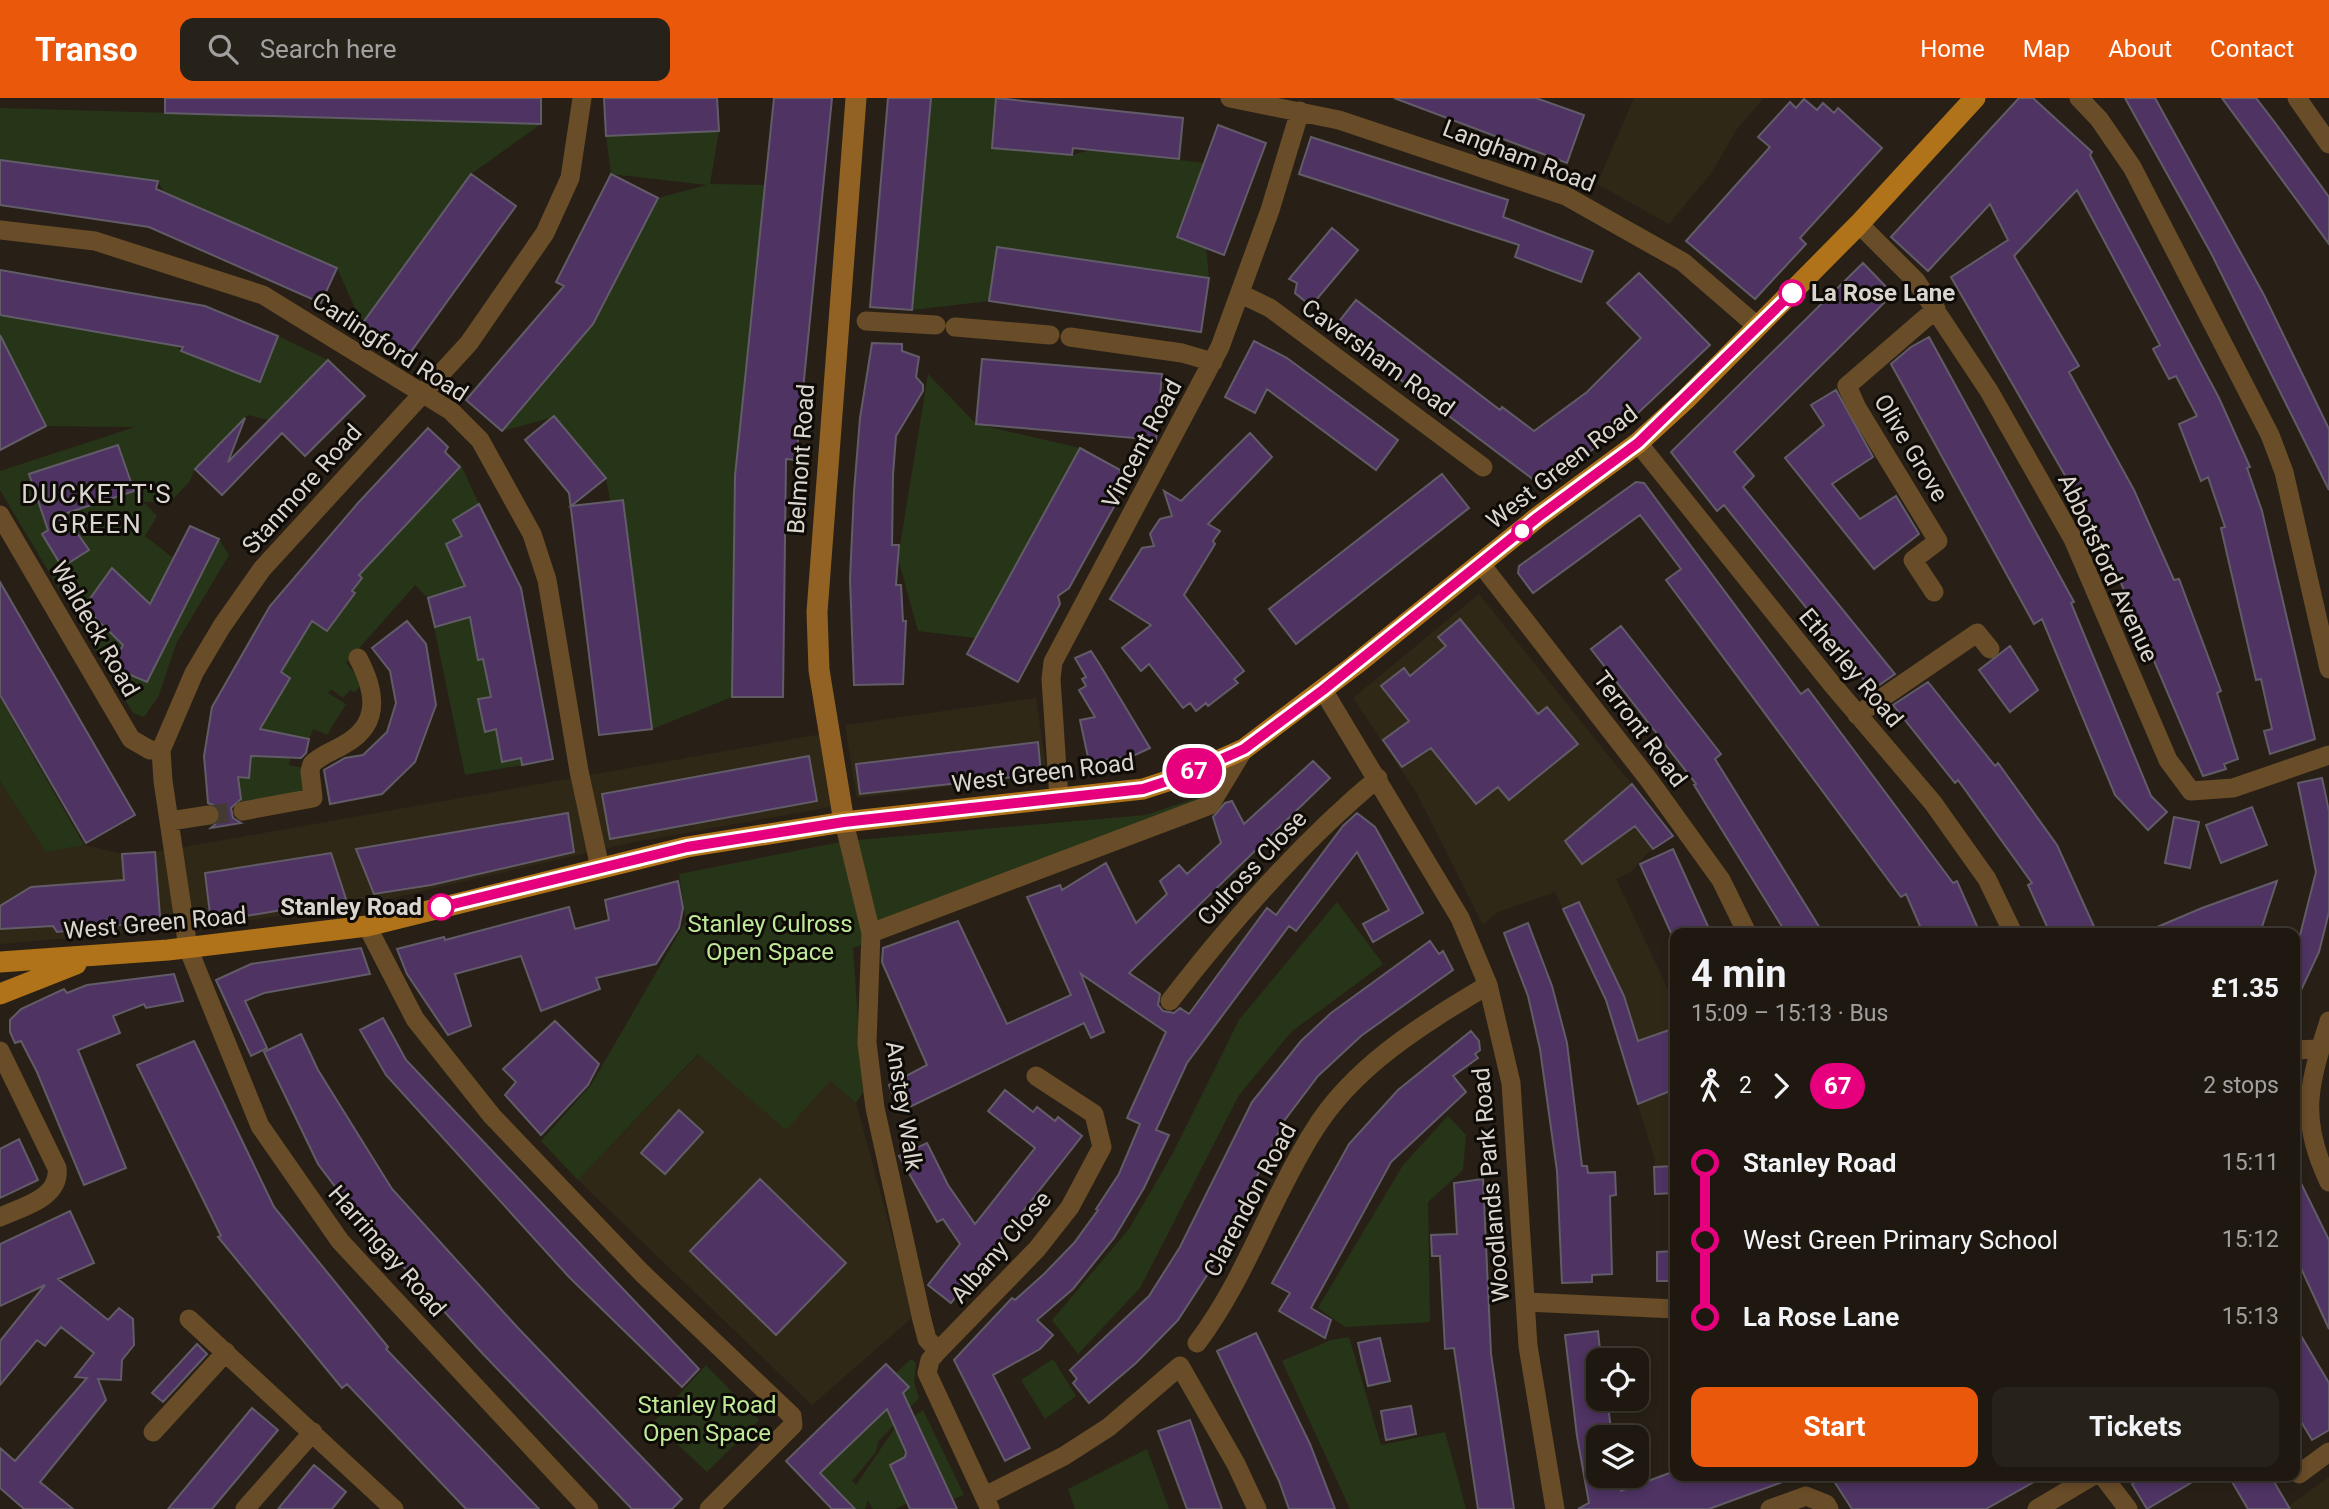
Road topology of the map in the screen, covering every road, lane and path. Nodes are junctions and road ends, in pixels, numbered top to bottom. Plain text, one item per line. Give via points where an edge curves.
1 (582, 98) edge
2 (856, 98) edge
3 (1230, 98) edge
4 (1975, 98) edge
5 (2079, 98) edge
6 (2297, 98) edge
7 (1300, 111) junction
8 (2329, 145) edge
9 (1859, 225) junction
10 (0, 230) edge
11 (1241, 294) junction
12 (1937, 309) junction
13 (866, 321) dead end
14 (1758, 327) junction
15 (1213, 362) junction
16 (421, 392) junction
17 (1638, 443) junction
18 (1483, 467) dead end
19 (0, 515) edge
20 (1481, 564) junction
21 (1934, 592) dead end
22 (1990, 649) dead end
23 (358, 658) dead end
24 (2329, 669) edge
25 (1323, 690) junction
26 (1857, 715) junction
27 (1244, 749) junction
28 (161, 750) junction
29 (2329, 755) edge
30 (1378, 778) junction
31 (1059, 799) junction
32 (243, 811) tunnel mouth
33 (209, 815) tunnel mouth
34 (170, 821) junction
35 (844, 822) junction
36 (600, 868) junction
37 (367, 926) junction
38 (1745, 928) edge
39 (2010, 928) edge
40 (871, 933) junction
41 (188, 948) junction
42 (94, 956) junction
43 (0, 961) edge
44 (1488, 985) junction
45 (0, 995) edge
46 (1170, 1001) dead end
47 (2329, 1021) edge
48 (2319, 1049) junction
49 (2300, 1050) edge
50 (0, 1051) edge
51 (1036, 1076) dead end
52 (2301, 1086) edge
53 (2329, 1182) edge
54 (0, 1217) edge
55 (1526, 1302) junction
56 (1670, 1308) edge
57 (189, 1320) dead end
58 (1197, 1343) dead end
59 (938, 1351) junction
60 (226, 1352) junction
61 (153, 1432) dead end
62 (313, 1432) junction
63 (2329, 1452) edge
64 (2300, 1473) edge
65 (2084, 1481) edge
66 (2107, 1481) edge
67 (988, 1503) edge
68 (245, 1509) edge
69 (394, 1509) edge
70 (589, 1509) edge
71 (709, 1509) edge
72 (1257, 1509) edge
73 (1555, 1509) edge
74 (1770, 1509) edge
75 (1829, 1509) edge
76 (2036, 1509) edge
77 (2128, 1509) edge

1 - 16 street, Stanmore Road via 570,178 545,233 469,343
2 - 35 main road, Belmont Road via 817,611 819,670
3 - 7 street, Langham Road
4 - 9 main road, West Green Road
5 - 24 street via 2132,167 2270,435 2284,472
6 - 8 street
7 - 11 street, Vincent Road
7 - 14 street, Langham Road via 1406,140 1566,196 1683,262
9 - 12 street, Abbotsford Avenue
9 - 14 main road, West Green Road
10 - 16 street, Carlingford Road via 95,241 263,295
11 - 15 street, Vincent Road
11 - 18 street, Caversham Road via 1270,308
12 - 21 street, Olive Grove via 1847,386 1938,541 1913,561
12 - 29 street, Abbotsford Avenue via 2073,539 2168,760 2191,791 2233,788
13 - 15 street via 1050,335 1061,326 1070,337 1182,353
14 - 17 main road, West Green Road
15 - 31 street, Vincent Road via 1053,662
16 - 28 street, Stanmore Road via 262,569 194,673
16 - 36 street, Carlingford Road via 451,411 480,440 532,534 547,580
17 - 20 main road, West Green Road
17 - 26 street, Etherley Road
19 - 28 street, Waldeck Road via 131,739 150,750
20 - 25 main road, West Green Road
20 - 38 street, Terront Road via 1649,780 1721,880
22 - 26 street via 1977,633
23 - 32 street via 372,692 370,718 355,738 312,764 313,798
25 - 27 main road, West Green Road
25 - 30 street, Woodlands Park Road
26 - 39 street, Etherley Road via 1966,846
27 - 31 main road, West Green Road via 1143,789
27 - 40 street via 1210,805
28 - 34 street
30 - 44 street, Woodlands Park Road via 1460,918
30 - 46 street, Culross Close via 1230,923
31 - 35 main road, West Green Road
33 - 34 street
34 - 41 street
35 - 36 main road, West Green Road via 687,847
35 - 40 street, Anstey Walk
36 - 37 main road, West Green Road
37 - 41 main road, West Green Road
37 - 71 street via 415,1019 492,1116 642,1273 792,1416 793,1425
40 - 59 street, Anstey Walk via 867,1043 875,1108 927,1339
41 - 42 main road, West Green Road
41 - 70 street, Harringay Road via 260,1126 293,1176 340,1241
42 - 43 main road, West Green Road
42 - 45 main road
44 - 55 street, Woodlands Park Road via 1511,1083
44 - 58 street, Clarendon Road via 1400,1042 1357,1078 1314,1129 1235,1285
47 - 48 street
48 - 49 street
48 - 52 street
50 - 54 street via 57,1168 58,1179 44,1196
51 - 59 street, Albany Close via 1094,1114 1102,1147 1070,1207 1038,1249
52 - 53 street
55 - 56 street
55 - 73 street, Woodlands Park Road via 1533,1380
57 - 60 street
59 - 67 street via 927,1373 931,1388
60 - 61 street
60 - 62 street
62 - 68 street
62 - 69 street
63 - 64 street
65 - 76 street
66 - 77 street
67 - 72 street via 1109,1427 1180,1366
74 - 75 street via 1806,1496

